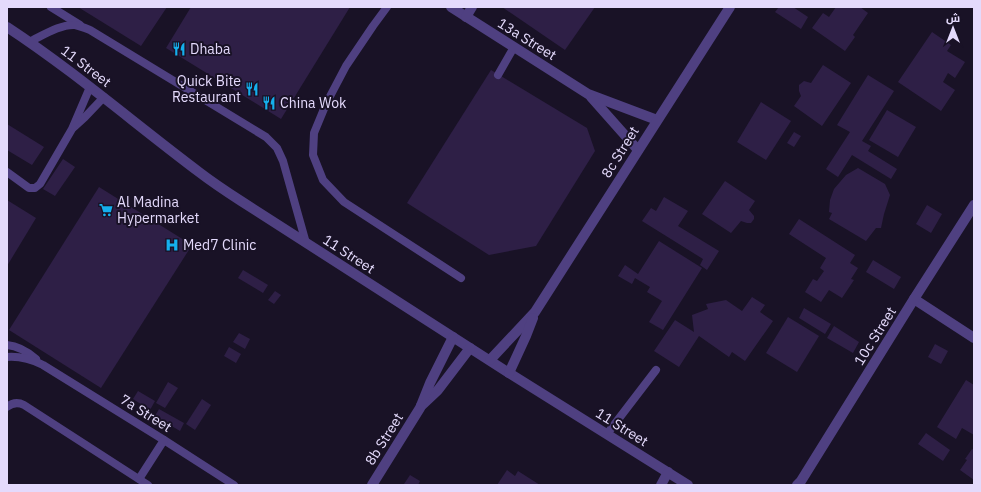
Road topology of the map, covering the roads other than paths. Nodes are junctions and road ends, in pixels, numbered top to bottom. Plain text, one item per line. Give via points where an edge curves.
1 (52, 7) edge
2 (387, 7) edge
3 (451, 7) edge
4 (472, 7) edge
5 (730, 7) edge
6 (466, 17) junction
7 (83, 27) junction
8 (7, 28) edge
9 (30, 42) junction
10 (514, 47) junction
11 (498, 75) dead end
12 (90, 87) junction
13 (588, 94) junction
14 (104, 97) junction
15 (657, 120) junction
16 (72, 129) junction
17 (638, 150) junction
18 (7, 172) edge
19 (974, 205) edge
20 (306, 243) junction
21 (461, 278) dead end
22 (914, 299) junction
23 (535, 312) junction
24 (453, 337) junction
25 (974, 338) edge
26 (7, 345) edge
27 (470, 348) junction
28 (7, 357) edge
29 (490, 360) junction
30 (43, 365) junction
31 (656, 370) dead end
32 (509, 373) junction
33 (7, 407) edge
34 (420, 408) junction
35 (607, 434) junction
36 (164, 440) junction
37 (668, 472) junction
38 (139, 479) junction
39 (685, 484) edge
40 (799, 484) edge
41 (148, 485) edge
42 (234, 485) edge
43 (372, 485) edge
44 (662, 485) edge

1 - 7 lane
2 - 21 lane via 346,66 326,104 314,133 313,155 323,180 344,202
3 - 6 street, 13a Street
4 - 6 street
5 - 15 street, 8c Street
6 - 10 street, 13a Street
7 - 9 lane via 66,26
7 - 20 lane via 272,142 283,161
8 - 9 street, 11 Street
9 - 12 street, 11 Street
10 - 11 lane
10 - 13 street, 13a Street
12 - 14 street, 11 Street
12 - 16 lane
13 - 15 street, 13a Street
13 - 17 street, 13a Street
14 - 16 lane
14 - 20 street, 11 Street via 200,173
15 - 17 street, 8c Street
16 - 18 lane via 37,187 30,188
17 - 23 street, 8c Street
19 - 22 street, 10c Street
20 - 24 street, 11 Street
22 - 25 street
22 - 40 street, 10c Street
23 - 29 street, 8c Street
23 - 32 street, 8c Street
24 - 27 street, 11 Street
24 - 34 street, 8b Street
26 - 30 lane, 7a Street via 26,351
27 - 29 street, 11 Street
27 - 34 street, 8b Street via 438,390
28 - 30 lane, 7a Street via 24,357
29 - 32 street, 11 Street
30 - 36 lane, 7a Street
31 - 35 lane
32 - 35 street, 11 Street
33 - 38 lane via 13,403 24,405
34 - 43 street, 8b Street
35 - 37 street, 11 Street
36 - 38 lane
36 - 42 lane, 7a Street
37 - 39 street, 11 Street
37 - 44 street
38 - 41 lane

